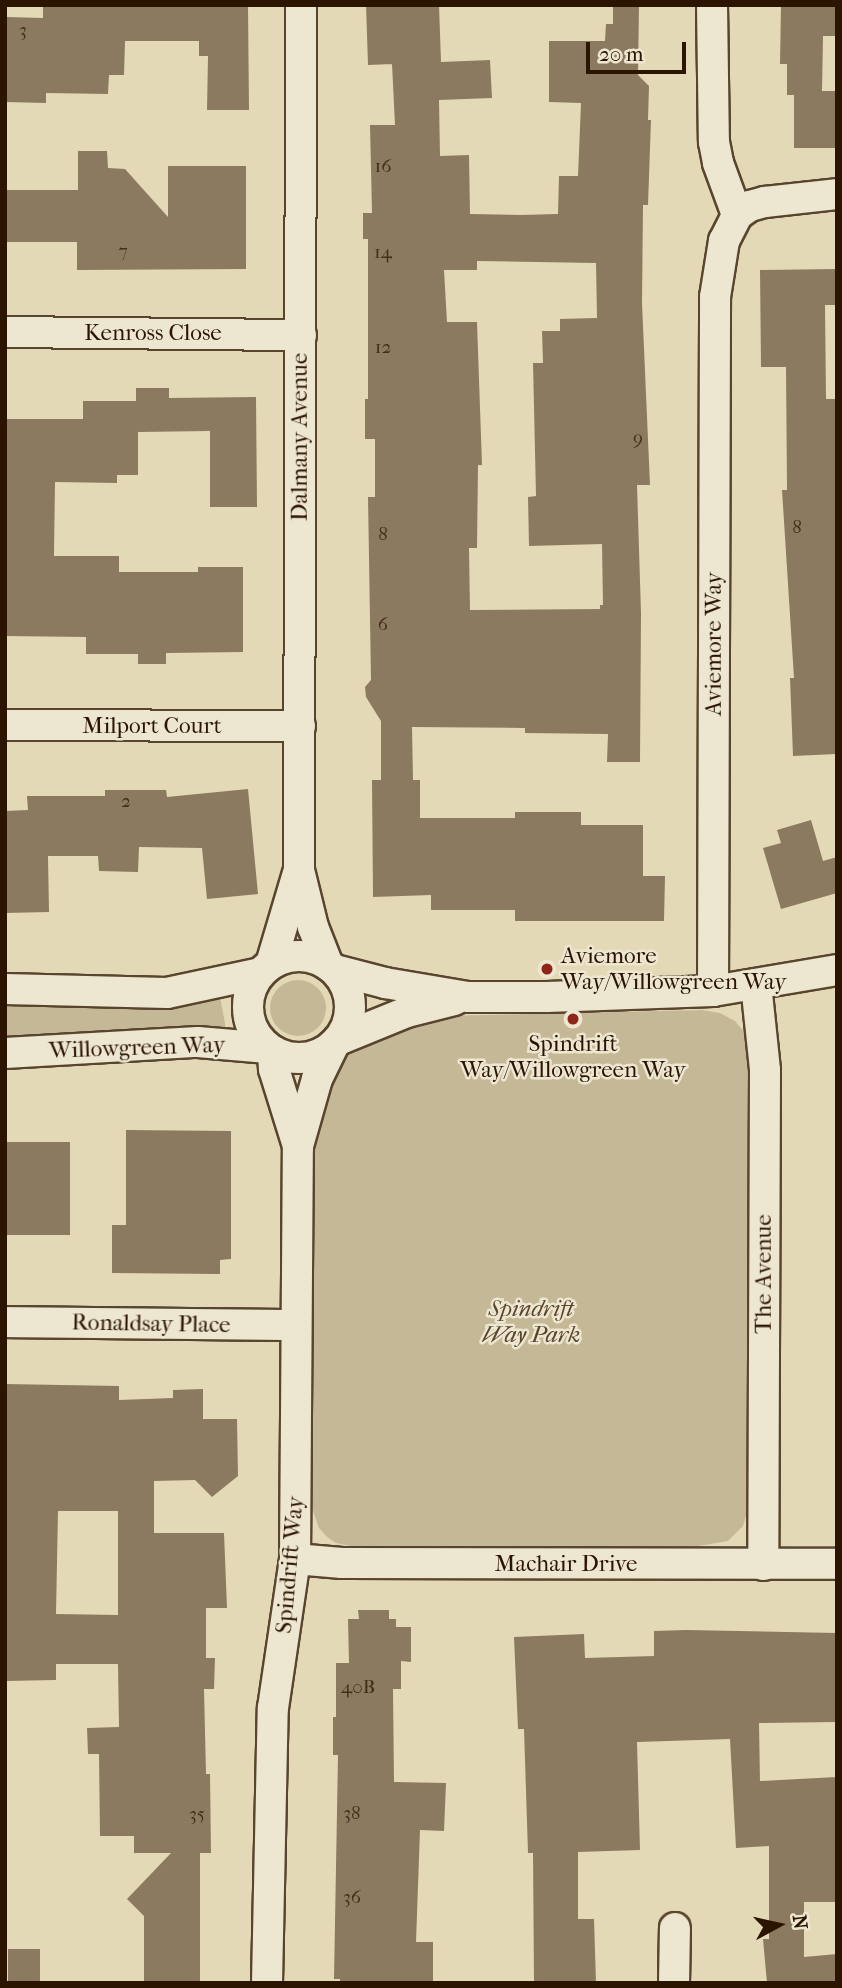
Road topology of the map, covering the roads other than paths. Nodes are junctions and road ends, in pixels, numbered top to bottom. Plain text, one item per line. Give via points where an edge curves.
1 (301, 5) edge
2 (712, 5) edge
3 (837, 194) edge
4 (733, 206) junction
5 (5, 332) edge
6 (301, 335) junction
7 (5, 725) edge
8 (300, 726) junction
9 (299, 870) junction
10 (331, 968) junction
11 (266, 969) junction
12 (837, 970) edge
13 (756, 984) junction
14 (5, 989) edge
15 (713, 991) junction
16 (468, 997) junction
17 (336, 1042) junction
18 (270, 1050) junction
19 (5, 1052) edge
20 (298, 1146) junction
21 (5, 1322) edge
22 (296, 1325) junction
23 (295, 1559) junction
24 (837, 1564) edge
25 (763, 1565) junction
26 (675, 1928) dead end
27 (267, 1983) edge
28 (674, 1983) edge

1 - 6 street, Dalmany Avenue
2 - 4 street via 712,122 718,163
3 - 4 street via 753,188
4 - 15 street, Aviemore Way via 715,297
5 - 6 street, Kenross Close
6 - 8 street, Dalmany Avenue
7 - 8 street, Milport Court
8 - 9 street, Dalmany Avenue
9 - 10 street, Dalmany Avenue via 313,927
9 - 11 street, Dalmany Avenue
10 - 11 street via 306,956 293,956
10 - 16 street
10 - 17 street via 347,989 350,1010
11 - 14 street via 167,993
11 - 18 street via 249,994 249,1018
12 - 13 street
13 - 15 street
13 - 25 street, The Avenue via 765,1070
15 - 16 street
16 - 17 street via 407,1012
17 - 18 street via 312,1057 285,1057
17 - 20 street, Spindrift Way via 317,1079
18 - 19 street, Willowgreen Way via 198,1042
18 - 20 street, Spindrift Way
20 - 22 street, Spindrift Way
21 - 22 street, Ronaldsay Place
22 - 23 street, Spindrift Way
23 - 25 street, Machair Drive
23 - 27 street, Spindrift Way via 272,1708
24 - 25 street, Machair Drive
26 - 28 street

